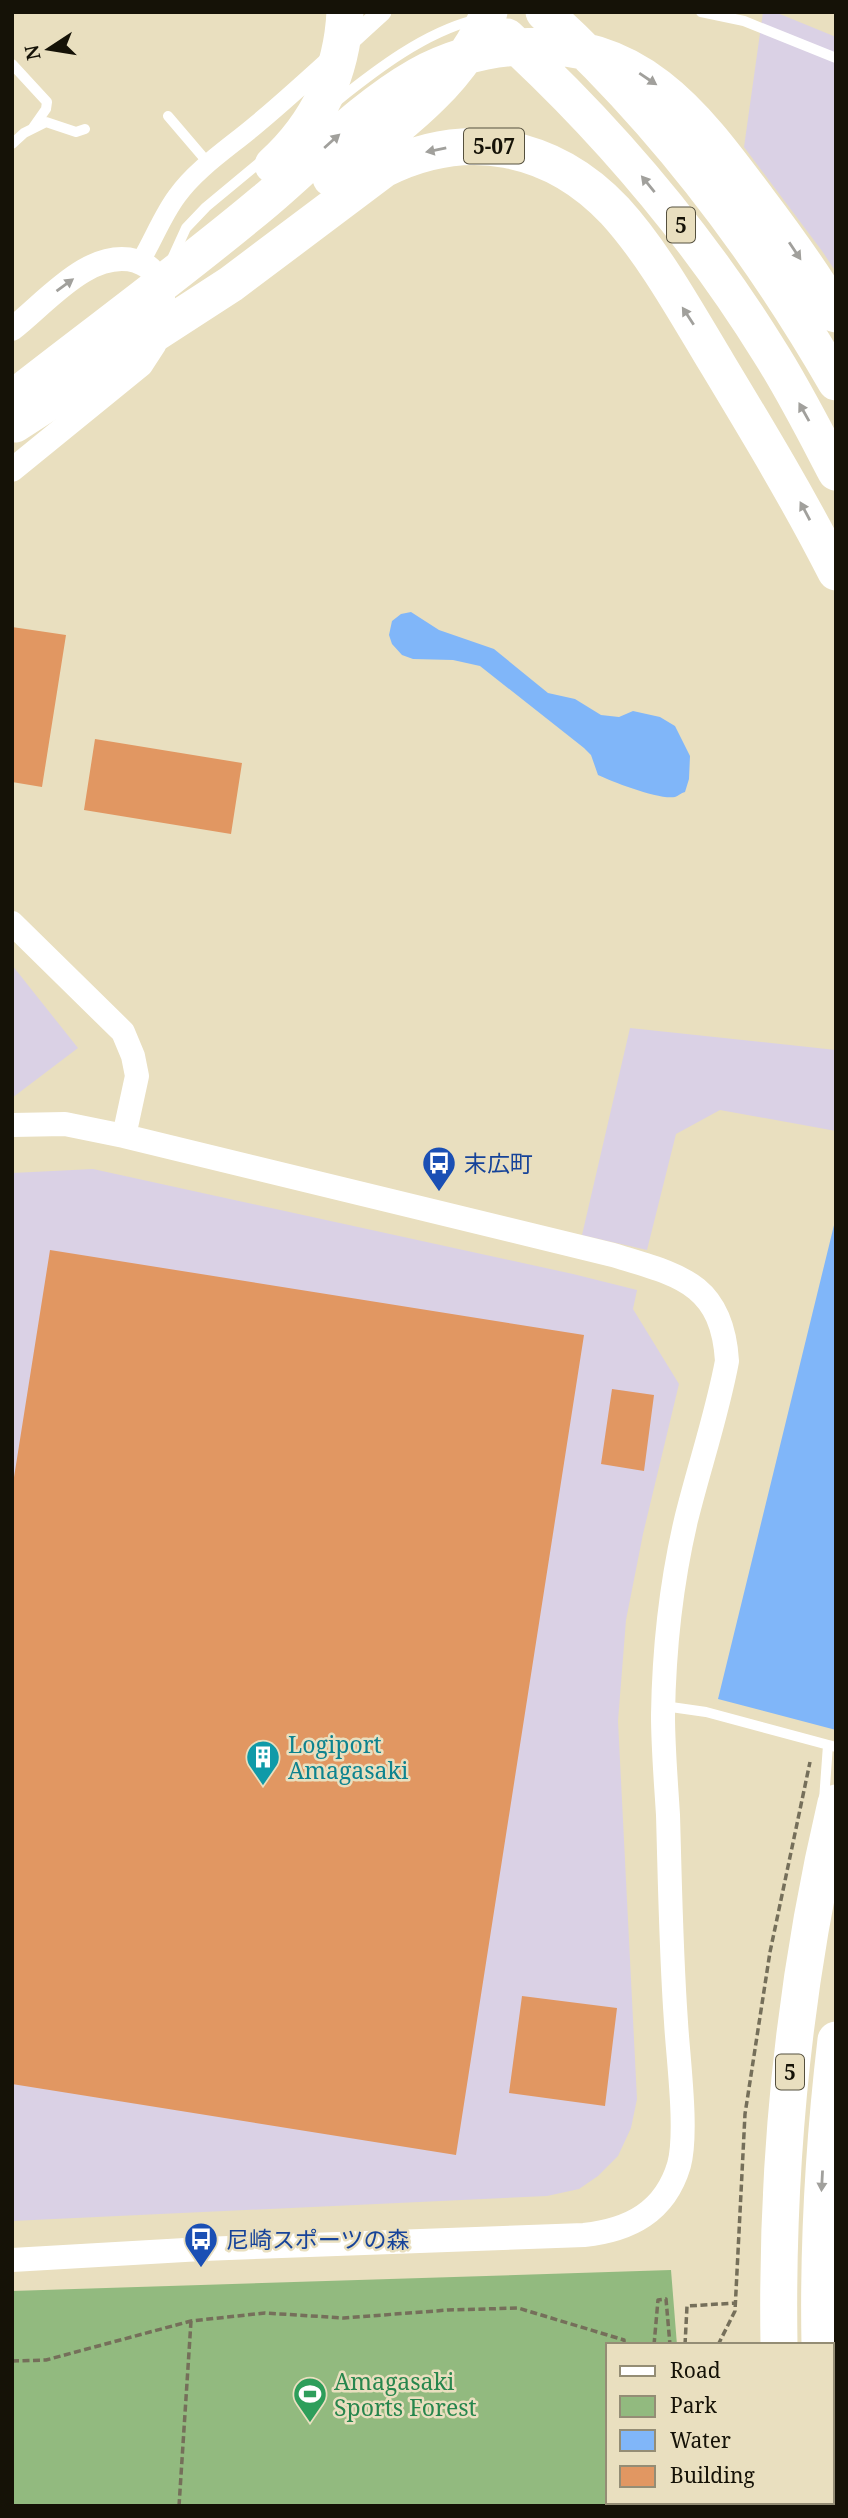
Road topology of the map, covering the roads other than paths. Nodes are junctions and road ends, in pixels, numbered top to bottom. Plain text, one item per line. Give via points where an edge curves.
1 (345, 12) edge
2 (382, 12) edge
3 (544, 12) edge
4 (701, 12) edge
5 (488, 13) edge
6 (836, 58) edge
7 (12, 64) edge
8 (168, 116) dead end
9 (32, 129) junction
10 (85, 129) dead end
11 (12, 144) edge
12 (209, 164) junction
13 (141, 262) junction
14 (160, 284) junction
15 (836, 314) edge
16 (14, 325) edge
17 (12, 373) edge
18 (836, 382) edge
19 (13, 417) edge
20 (12, 470) edge
21 (836, 472) edge
22 (836, 572) edge
23 (12, 923) edge
24 (12, 1125) edge
25 (124, 1136) junction
26 (664, 1705) junction
27 (832, 1746) edge
28 (836, 1803) edge
29 (810, 2003) dead end
30 (836, 2040) edge
31 (808, 2249) dead end
32 (836, 2250) edge
33 (12, 2260) edge
34 (779, 2343) edge
35 (820, 2343) edge

1 - 17 highway via 341,53 328,91 287,152
2 - 12 street
3 - 18 highway, 5 via 669,141 718,202 765,266
4 - 6 lane via 744,21
5 - 14 lane via 410,49 362,81 206,207 186,228
5 - 19 highway via 456,70 405,118
21 -> 5 highway, 5 via 771,353 684,229 581,108
7 - 9 lane via 47,102
8 - 12 lane
9 - 10 lane via 47,122 76,132
9 - 11 lane
12 - 13 street via 177,195
13 - 14 street via 157,274
16 -> 13 street via 92,265 125,258
14 - 20 street via 162,317 154,345 141,365
19 -> 15 highway via 391,93 445,63 504,48 565,46 627,65 652,80 693,119 745,183
22 -> 19 highway, 5-07 via 802,505 693,323 615,212 570,175 533,156 495,146 426,152 384,169 231,284
23 - 25 street via 123,1032 137,1076
24 - 25 street via 65,1124
25 - 26 street via 613,1255 688,1281 707,1298 719,1318 727,1361 672,1592
26 - 27 lane
26 - 33 street via 671,1955 682,2133 679,2163 667,2192 648,2213 608,2233 584,2235
27 - 29 lane
28 - 34 highway, 5 via 813,1909 792,2050 780,2210
30 -> 35 highway, 5 via 820,2223
31 - 32 lane

